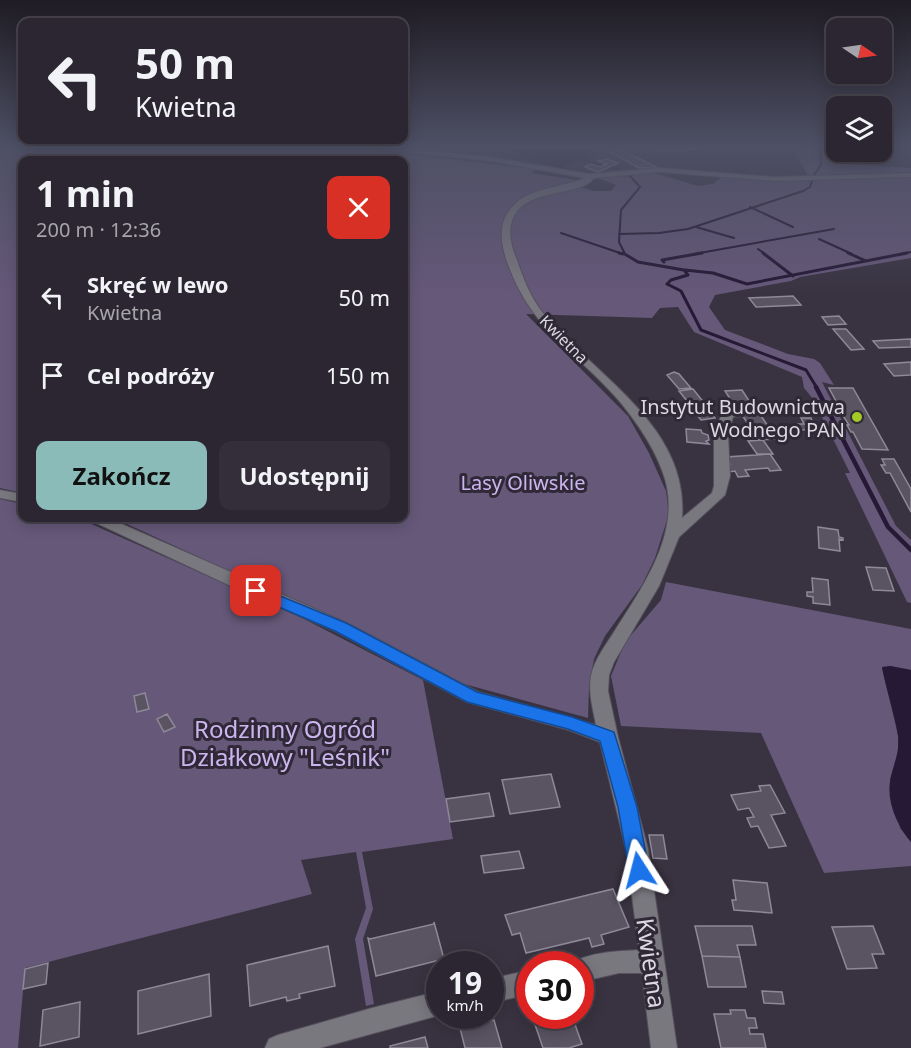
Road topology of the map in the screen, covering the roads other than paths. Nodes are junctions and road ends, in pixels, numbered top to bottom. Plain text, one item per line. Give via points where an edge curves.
1 (535, 197) edge
2 (765, 410) dead end
3 (0, 494) edge
4 (18, 497) edge
5 (106, 522) edge
6 (673, 534) junction
7 (608, 737) junction
8 (651, 961) junction
9 (594, 968) edge
10 (426, 1006) edge
11 (278, 1048) edge
12 (664, 1048) edge

1 - 6 street, Kwietna via 524,200 508,220 506,247 527,296 541,317 626,402 668,466 676,502
2 - 6 street, Kwietna via 728,414 723,420 722,487 718,495
3 - 4 street
5 - 7 street via 341,627 473,697
6 - 7 street, Kwietna via 652,585 613,646 600,675 599,691
7 - 8 street, Kwietna via 637,849
8 - 9 street
8 - 12 street, Kwietna
10 - 11 street

